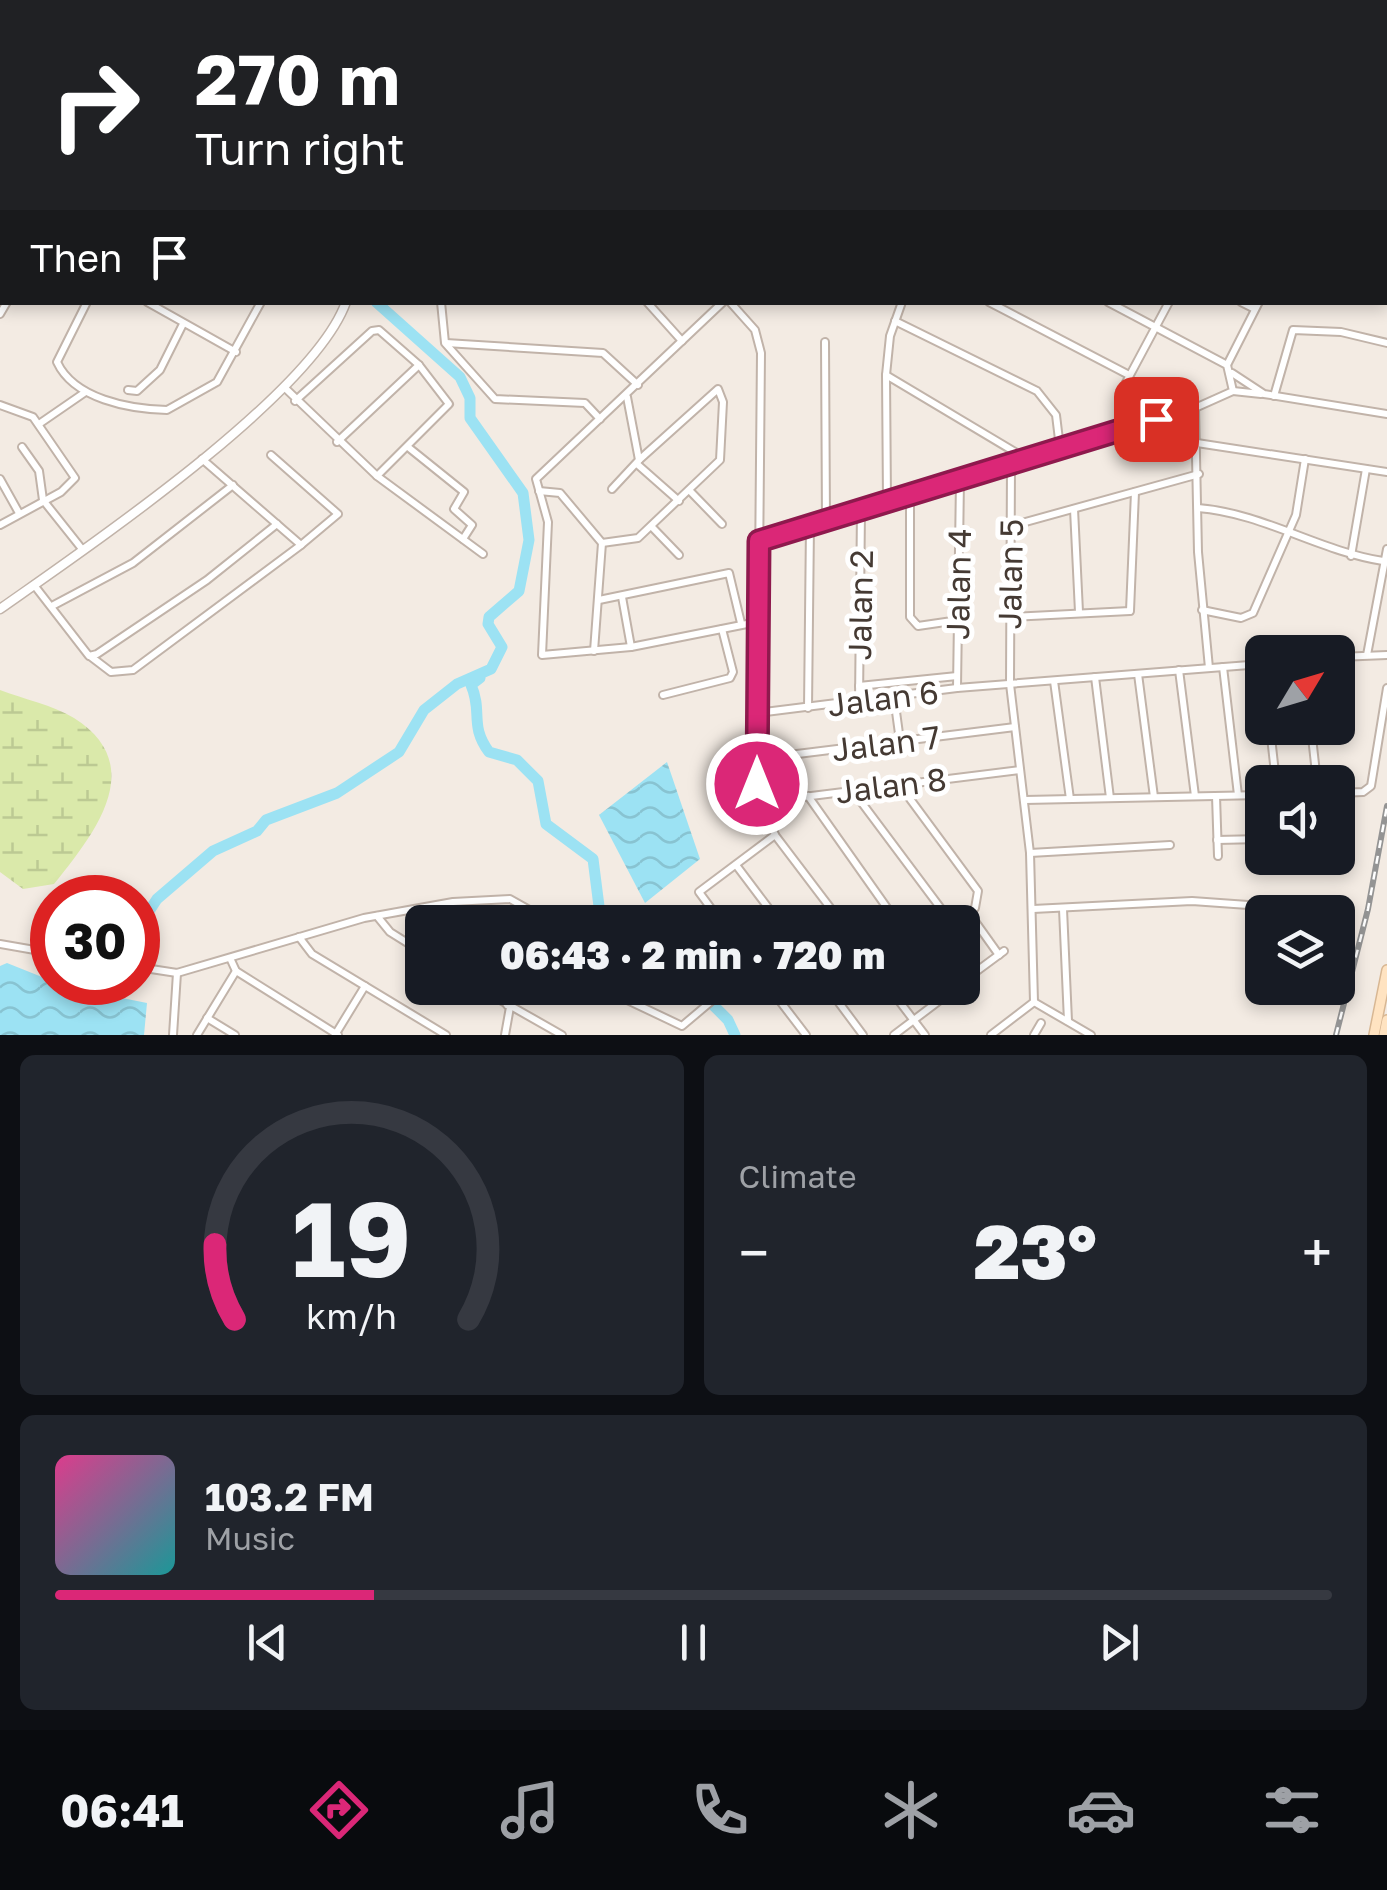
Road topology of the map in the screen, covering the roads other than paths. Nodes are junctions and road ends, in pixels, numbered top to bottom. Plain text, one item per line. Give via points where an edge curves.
1 (86, 305) edge
2 (152, 305) edge
3 (258, 305) edge
4 (344, 305) edge
5 (441, 305) edge
6 (650, 305) edge
7 (723, 305) edge
8 (729, 305) edge
9 (901, 305) edge
10 (995, 305) edge
11 (1114, 305) edge
12 (1168, 305) edge
13 (1256, 306) edge
14 (894, 320) junction
15 (183, 324) junction
16 (1158, 327) junction
17 (682, 342) junction
18 (825, 342) dead end
19 (445, 343) junction
20 (1387, 343) edge
21 (236, 352) junction
22 (419, 365) junction
23 (1229, 369) junction
24 (886, 375) junction
25 (1129, 375) junction
26 (638, 385) junction
27 (284, 388) junction
28 (128, 390) dead end
29 (1232, 392) junction
30 (84, 394) junction
31 (1264, 394) junction
32 (627, 395) junction
33 (1274, 396) junction
34 (295, 401) junction
35 (0, 405) edge
36 (1196, 408) junction
37 (1387, 414) edge
38 (600, 419) junction
39 (39, 424) junction
40 (1131, 426) junction
41 (338, 442) junction
42 (1197, 443) junction
43 (22, 447) dead end
44 (408, 447) junction
45 (1060, 448) junction
46 (271, 455) dead end
47 (201, 458) junction
48 (1026, 459) junction
49 (1305, 459) junction
50 (638, 462) junction
51 (1011, 464) junction
52 (1366, 469) junction
53 (1387, 472) edge
54 (1199, 474) junction
55 (378, 476) junction
56 (0, 479) edge
57 (960, 480) junction
58 (233, 486) junction
59 (612, 490) dead end
60 (539, 491) junction
61 (690, 491) junction
62 (1135, 492) junction
63 (910, 495) junction
64 (43, 500) junction
65 (679, 501) junction
66 (887, 502) junction
67 (1198, 508) junction
68 (1074, 509) junction
69 (861, 510) junction
70 (18, 513) junction
71 (826, 520) junction
72 (0, 524) edge
73 (277, 524) junction
74 (722, 524) dead end
75 (810, 525) junction
76 (1011, 526) junction
77 (652, 527) junction
78 (1288, 533) junction
79 (463, 539) junction
80 (759, 541) junction
81 (602, 542) junction
82 (302, 545) junction
83 (82, 549) junction
84 (1387, 549) edge
85 (483, 554) dead end
86 (679, 555) dead end
87 (1351, 556) junction
88 (1383, 561) junction
89 (34, 585) junction
90 (622, 596) junction
91 (598, 600) junction
92 (52, 606) junction
93 (0, 609) edge
94 (1202, 610) junction
95 (1080, 612) junction
96 (1009, 616) junction
97 (959, 620) junction
98 (757, 622) junction
99 (742, 624) junction
100 (722, 629) junction
101 (631, 647) junction
102 (594, 652) junction
103 (1367, 655) junction
104 (1387, 655) edge
105 (89, 656) junction
106 (1355, 656) edge
107 (1245, 665) edge
108 (1223, 667) junction
109 (1209, 668) junction
110 (1180, 670) junction
111 (1138, 674) junction
112 (957, 676) junction
113 (1095, 678) junction
114 (1054, 681) junction
115 (1010, 684) junction
116 (859, 686) junction
117 (958, 688) junction
118 (1387, 688) edge
119 (663, 695) dead end
120 (894, 696) junction
121 (859, 700) junction
122 (808, 708) junction
123 (757, 713) junction
124 (1014, 727) junction
125 (900, 741) junction
126 (757, 759) junction
127 (1020, 770) junction
128 (899, 784) junction
129 (852, 790) junction
130 (1355, 792) edge
131 (1238, 795) junction
132 (1245, 795) edge
133 (808, 796) junction
134 (1196, 796) junction
135 (1216, 796) junction
136 (1154, 797) junction
137 (1110, 798) junction
138 (1070, 799) junction
139 (1025, 800) junction
140 (763, 802) junction
141 (775, 835) junction
142 (1217, 840) junction
143 (1245, 840) edge
144 (1170, 845) dead end
145 (1030, 853) junction
146 (1218, 856) dead end
147 (736, 865) junction
148 (437, 905) edge
149 (521, 905) edge
150 (708, 905) edge
151 (766, 905) edge
152 (828, 905) edge
153 (885, 905) edge
154 (941, 905) edge
155 (976, 905) edge
156 (1245, 905) edge
157 (1063, 909) junction
158 (1032, 910) junction
159 (405, 911) edge
160 (377, 916) junction
161 (980, 926) edge
162 (300, 937) junction
163 (405, 941) edge
164 (0, 944) edge
165 (30, 949) edge
166 (230, 958) junction
167 (980, 969) edge
168 (160, 970) edge
169 (236, 970) junction
170 (1387, 970) edge
171 (177, 973) junction
172 (365, 986) junction
173 (1034, 1002) junction
174 (636, 1005) edge
175 (708, 1005) edge
176 (783, 1005) edge
177 (841, 1005) edge
178 (903, 1005) edge
179 (934, 1005) edge
180 (508, 1006) joint
181 (207, 1018) junction
182 (914, 1020) junction
183 (1387, 1020) edge
184 (1068, 1021) junction
185 (1041, 1023) dead end
186 (173, 1035) edge
187 (197, 1035) edge
188 (235, 1035) edge
189 (337, 1035) edge
190 (446, 1035) edge
191 (505, 1035) edge
192 (561, 1035) edge
193 (806, 1035) edge
194 (863, 1035) edge
195 (894, 1035) edge
196 (925, 1035) edge
197 (991, 1035) edge
198 (1034, 1035) edge
199 (1091, 1035) edge
200 (1374, 1035) edge
201 (1384, 1035) edge

1 - 30 street via 57,362
2 - 15 street
3 - 21 street
4 - 27 street via 320,347
5 - 19 street
6 - 17 street
7 - 17 street
8 - 80 street via 756,330 761,353
9 - 14 street
10 - 25 street
11 - 16 street
12 - 16 street
13 - 23 street
14 - 24 street
14 - 45 street via 1037,391 1056,415
15 - 21 street
15 - 28 street via 160,370
16 - 23 street
16 - 25 street
17 - 26 street
18 - 71 street
19 - 26 street via 604,352
19 - 38 street via 494,399 585,403
20 - 33 street via 1293,330
21 - 30 street via 217,382 167,410
22 - 34 street via 372,331
22 - 41 street
22 - 44 street via 449,404
23 - 29 street
23 - 31 street
24 - 48 street
24 - 66 street
25 - 40 street via 1121,398
26 - 32 street
27 - 34 street
27 - 47 street
29 - 31 street
29 - 36 street
30 - 39 street
31 - 33 street
32 - 38 street
32 - 50 street
33 - 37 street
34 - 41 street
35 - 39 street
36 - 40 street
36 - 42 street
38 - 60 street via 536,479
39 - 64 street via 76,478
40 - 45 street
41 - 55 street
42 - 49 street
42 - 54 street
43 - 64 street via 39,471
44 - 55 street
44 - 79 street via 464,492 454,509 472,525
45 - 48 street
46 - 82 street via 338,514
47 - 58 street
47 - 83 street
48 - 51 street
49 - 52 street
49 - 78 street
50 - 59 street
50 - 61 street via 718,389 720,460
50 - 65 street
51 - 57 street
51 - 76 street, Jalan 5
52 - 53 street
52 - 87 street
54 - 62 street
54 - 67 street
55 - 79 street
56 - 70 street
57 - 63 street
57 - 97 street, Jalan 4
58 - 73 street
58 - 92 street via 133,562
60 - 81 street via 560,493
60 - 102 street via 548,522 542,656
61 - 65 street
61 - 74 street
62 - 68 street
62 - 95 street via 1130,611
63 - 66 street
63 - 97 street via 910,617 918,626
64 - 70 street
64 - 83 street
65 - 77 street
66 - 69 street
67 - 78 street via 1228,510
67 - 94 street
68 - 76 street
68 - 95 street
69 - 71 street
69 - 116 street, Jalan 2
70 - 72 street
71 - 75 street
73 - 82 street
73 - 105 street via 158,615
75 - 80 street
75 - 122 street
76 - 96 street, Jalan 5
77 - 81 street via 638,538
77 - 86 street
78 - 87 street
78 - 94 street via 1252,613 1242,618
79 - 85 street
80 - 98 street
81 - 91 street
82 - 105 street via 133,670 110,672
83 - 89 street
84 - 88 street
87 - 88 street
88 - 103 street
89 - 92 street
89 - 93 street
90 - 91 street
90 - 99 street via 729,572
90 - 101 street
91 - 102 street
92 - 105 street
94 - 109 street
95 - 96 street
96 - 115 street, Jalan 5
97 - 112 street, Jalan 4
98 - 99 street
98 - 123 street
99 - 100 street
100 - 101 street
100 - 119 street via 730,678
101 - 102 street
103 - 104 street
103 - 106 street
107 - 108 street, Jalan 6
108 - 109 street, Jalan 6
108 - 131 street
109 - 110 street, Jalan 6
110 - 111 street, Jalan 6
110 - 134 street
111 - 113 street, Jalan 6
111 - 136 street
112 - 116 street
112 - 117 street, Jalan 4
113 - 114 street, Jalan 6
113 - 137 street
114 - 115 street, Jalan 6
114 - 138 street
115 - 117 street, Jalan 6
115 - 124 street, Jalan 5
116 - 121 street, Jalan 2
117 - 120 street, Jalan 6
118 - 130 street via 1371,786
120 - 121 street, Jalan 6
120 - 125 street
121 - 122 street, Jalan 6
122 - 123 street, Jalan 6
123 - 126 street
124 - 125 street, Jalan 7
124 - 127 street, Jalan 5
125 - 126 street, Jalan 7
126 - 140 street
127 - 128 street, Jalan 8
127 - 139 street, Jalan 5
128 - 129 street, Jalan 8
128 - 155 street via 978,891
129 - 133 street, Jalan 8
129 - 154 street
131 - 132 street
131 - 135 street
133 - 140 street, Jalan 8
133 - 153 street
134 - 135 street
134 - 136 street
135 - 142 street
136 - 137 street
137 - 138 street
138 - 139 street
139 - 145 street, Jalan 5
140 - 141 street
141 - 147 street
141 - 152 street
142 - 143 street
142 - 146 street
144 - 145 street
145 - 158 street, Jalan 5
147 - 150 street via 698,892
147 - 151 street
148 - 149 street via 510,899
156 - 157 street via 1192,901
157 - 158 street
157 - 184 street
158 - 173 street, Jalan 5
159 - 160 street
160 - 162 street
160 - 163 street
161 - 167 street via 1002,953
162 - 166 street
162 - 172 street via 312,954
164 - 165 street
166 - 169 street
166 - 171 street
168 - 171 street
169 - 181 street
169 - 189 street
170 - 200 main road
171 - 186 street
172 - 189 street
172 - 190 street
173 - 184 street
173 - 197 street
174 - 175 street via 676,1025
176 - 193 street
177 - 194 street
178 - 182 street
179 - 182 street
180 - 191 street
180 - 192 street
181 - 187 street
181 - 188 street
182 - 195 street
182 - 196 street
183 - 201 main road
184 - 199 street
185 - 198 street

